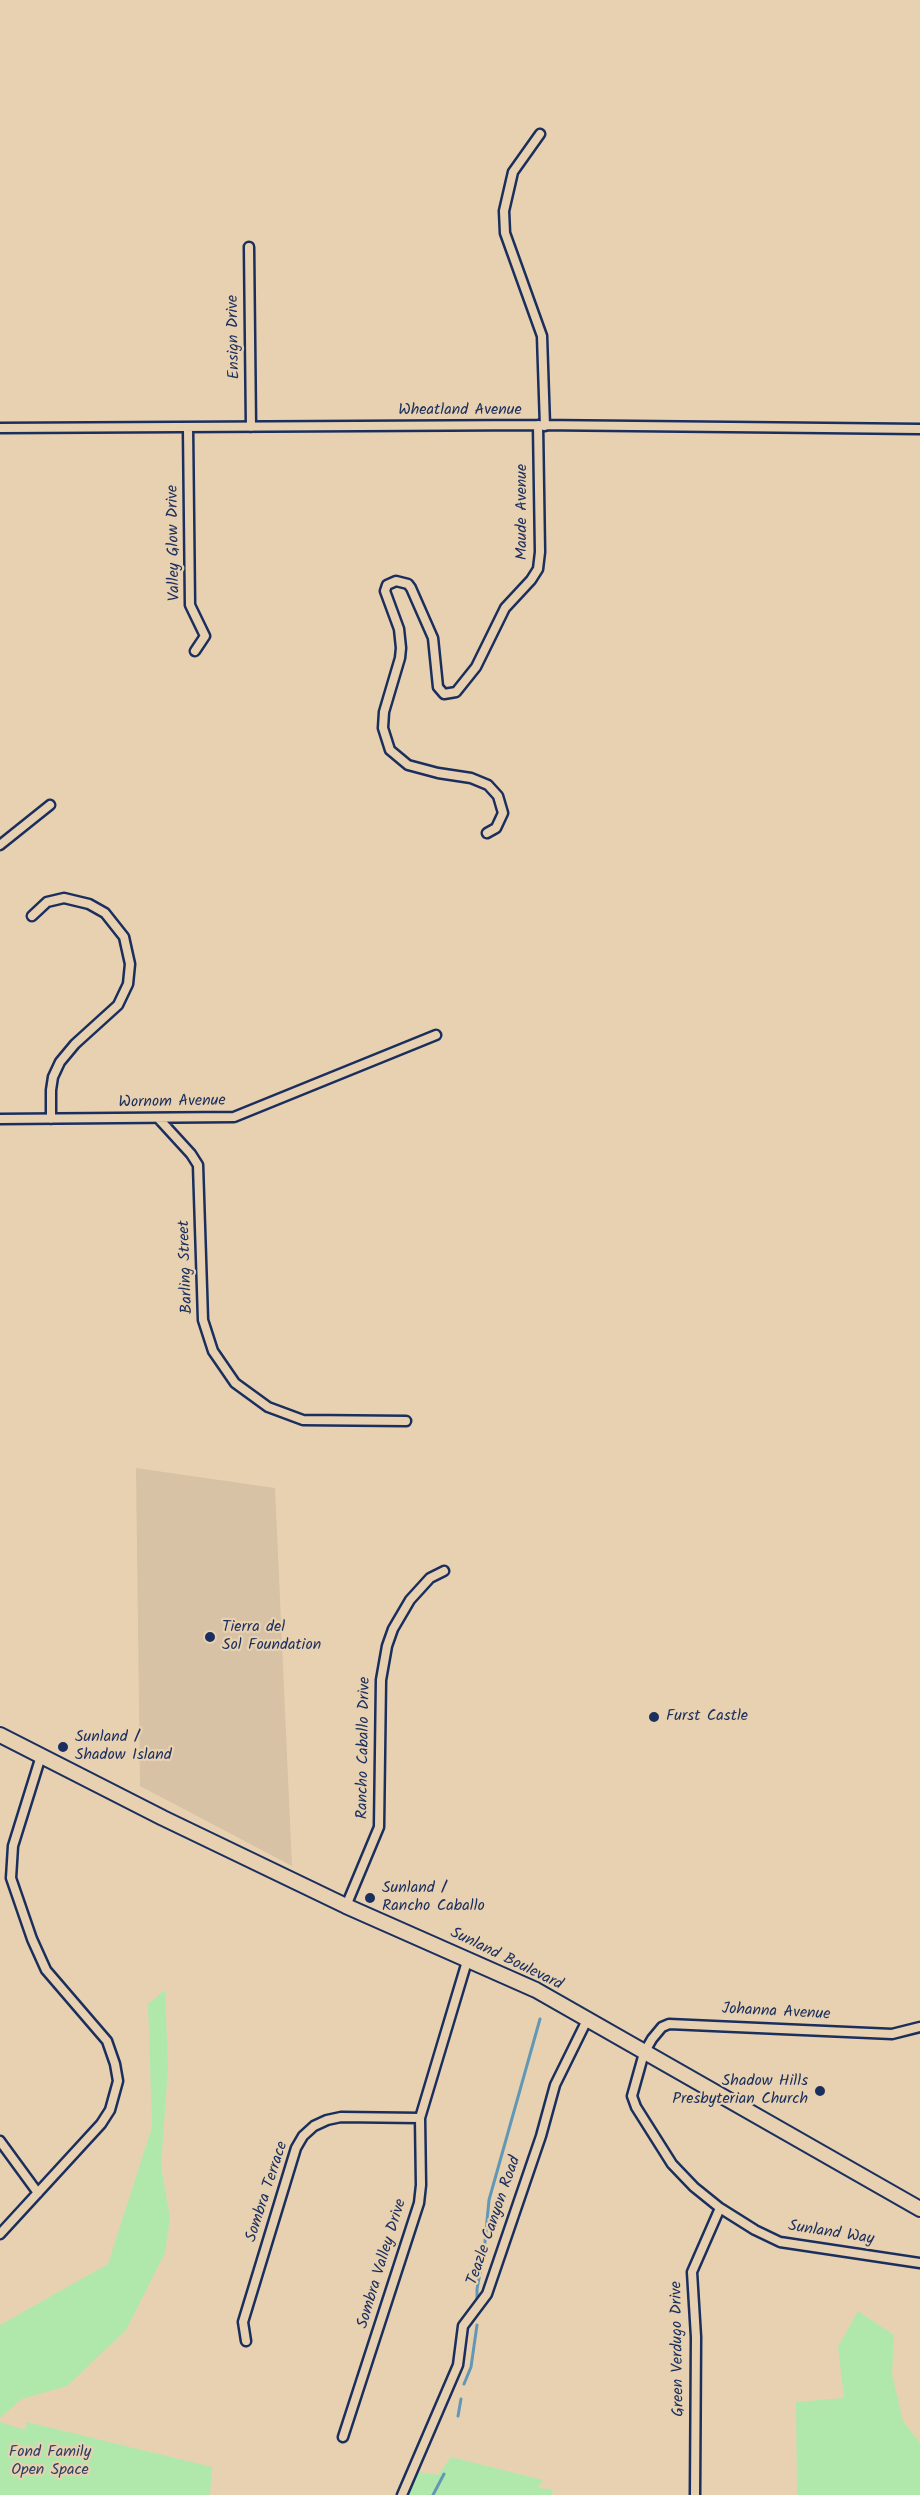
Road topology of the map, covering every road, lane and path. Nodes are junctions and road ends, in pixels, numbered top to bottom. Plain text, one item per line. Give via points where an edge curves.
1 (540, 134) dead end
2 (249, 247) dead end
3 (542, 426) junction
4 (251, 427) junction
5 (0, 428) edge
6 (188, 428) junction
7 (920, 429) edge
8 (195, 651) dead end
9 (51, 805) dead end
10 (487, 833) dead end
11 (0, 845) edge
12 (32, 916) dead end
13 (436, 1035) dead end
14 (0, 1119) edge
15 (51, 1119) junction
16 (159, 1119) junction
17 (406, 1421) dead end
18 (444, 1572) dead end
19 (0, 1735) edge
20 (41, 1756) junction
21 (346, 1906) junction
22 (468, 1958) junction
23 (587, 2020) junction
24 (920, 2027) edge
25 (644, 2053) junction
26 (420, 2118) junction
27 (0, 2141) edge
28 (38, 2193) junction
29 (720, 2208) junction
30 (920, 2209) edge
31 (0, 2234) edge
32 (920, 2263) edge
33 (246, 2341) dead end
34 (343, 2437) dead end
35 (402, 2495) edge
36 (695, 2495) edge

1 - 3 street via 513,172 504,211 505,232 542,336
2 - 4 street, Ensign Drive
3 - 4 street, Wheatland Avenue
3 - 7 street, Wheatland Avenue
3 - 10 street, Maude Avenue via 538,569 505,608 476,667 456,692 444,694 438,687 433,638 411,588 396,581 387,585 385,591 399,629 401,648 384,712 383,728 390,750 408,765 488,785 498,796 503,813 496,828
4 - 6 street, Wheatland Avenue
5 - 6 street, Wheatland Avenue
6 - 8 street, Valley Glow Drive via 190,605 205,636
9 - 11 street
12 - 15 street via 47,902 64,898 89,904 105,913 124,937 130,963 128,984 118,1005 60,1062 51,1090
13 - 16 street, Wornom Avenue via 234,1117
14 - 15 street, Wornom Avenue
15 - 16 street, Wornom Avenue
16 - 17 street, Barling Street via 198,1165 201,1305 207,1336 220,1365 252,1398 287,1415 316,1421
18 - 21 street, Rancho Caballo Drive via 430,1578 410,1600 387,1646 381,1680 379,1827
19 - 20 main road, Sunland Boulevard
20 - 21 main road, Sunland Boulevard
20 - 28 street via 13,1846 12,1878 46,1970 107,2041 118,2081 110,2110 101,2124
21 - 22 main road, Sunland Boulevard
22 - 23 main road, Sunland Boulevard via 536,1990
22 - 26 street, Sombra Valley Drive
23 - 25 main road, Sunland Boulevard
23 - 35 street, Teazle Canyon Road via 555,2085 487,2294 464,2326 458,2365
24 - 25 street, Johanna Avenue via 892,2034 677,2022 662,2027
25 - 29 street, Sunland Way via 632,2096 636,2108 672,2164
25 - 30 main road, Sunland Boulevard
26 - 33 street, Sombra Terrace via 341,2117 314,2126 303,2136 243,2322
26 - 34 street, Sombra Valley Drive via 419,2203
27 - 28 street
28 - 31 street
29 - 32 street, Sunland Way via 780,2242
29 - 36 street, Green Verdugo Drive via 692,2272 696,2337

